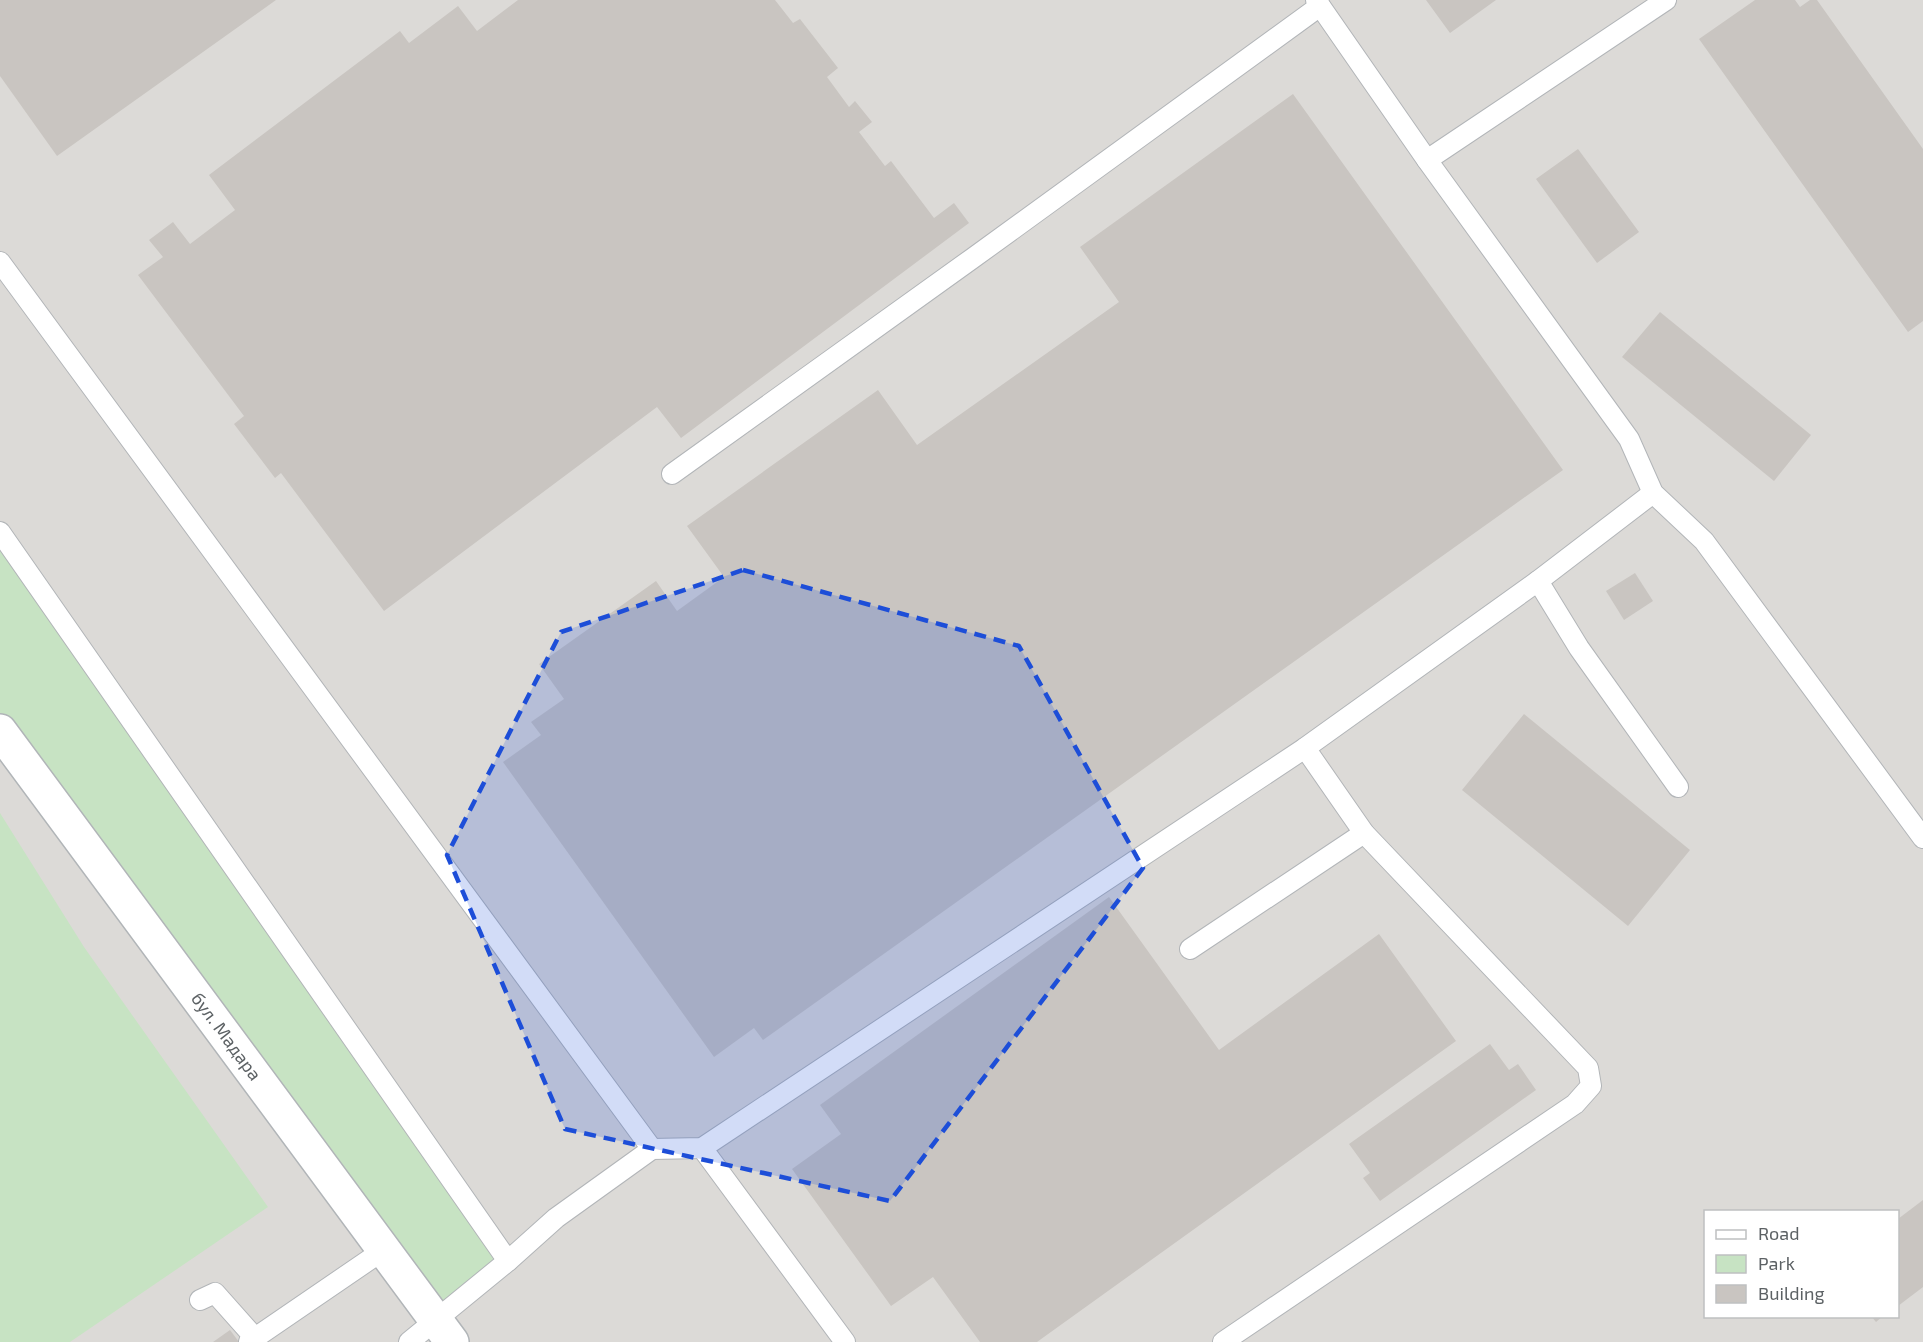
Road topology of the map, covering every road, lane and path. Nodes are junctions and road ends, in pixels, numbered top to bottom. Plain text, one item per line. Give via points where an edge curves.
1 (1666, 0) edge
2 (1318, 3) edge
3 (1427, 160) junction
4 (0, 262) edge
5 (672, 474) dead end
6 (1653, 493) junction
7 (0, 532) edge
8 (1538, 581) junction
9 (0, 731) edge
10 (1305, 748) junction
11 (1678, 787) dead end
12 (1364, 833) junction
13 (1923, 838) edge
14 (1190, 949) dead end
15 (702, 1148) junction
16 (652, 1149) junction
17 (385, 1249) junction
18 (508, 1261) junction
19 (200, 1300) dead end
20 (444, 1330) edge
21 (252, 1340) edge
22 (409, 1342) edge
23 (846, 1342) edge
24 (1222, 1342) edge

1 - 3 lane
2 - 3 lane
2 - 5 lane
3 - 6 lane via 1629,439
4 - 16 lane
6 - 8 lane
6 - 13 lane via 1704,541
7 - 18 lane
8 - 10 lane
8 - 11 lane via 1579,648
9 - 17 main road, бул. Мадара
10 - 12 lane
10 - 15 lane
12 - 14 lane
12 - 24 lane via 1588,1068 1591,1086 1575,1104
15 - 16 lane
15 - 23 lane
16 - 18 lane via 556,1218
17 - 20 main road, бул. Мадара
17 - 21 lane
18 - 20 lane
19 - 21 lane via 216,1293
20 - 22 lane

